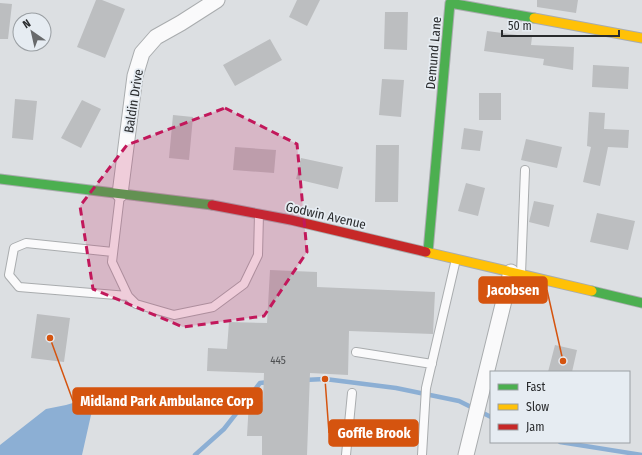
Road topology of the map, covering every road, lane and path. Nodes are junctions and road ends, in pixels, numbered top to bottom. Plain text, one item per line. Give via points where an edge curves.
1 (217, 0) edge
2 (642, 38) edge
3 (525, 170) dead end
4 (0, 179) edge
5 (120, 194) junction
6 (259, 214) junction
7 (113, 252) junction
8 (428, 252) junction
9 (456, 259) junction
10 (516, 273) junction
11 (128, 296) junction
12 (642, 303) edge
13 (356, 352) dead end
14 (432, 364) junction
15 (352, 393) dead end
16 (346, 455) edge
17 (422, 455) edge
18 (466, 455) edge

1 - 5 street, Baldin Drive via 156,37 142,53 135,76
2 - 8 main road, Demund Lane via 450,3
3 - 10 lane
4 - 5 main road, Godwin Avenue
5 - 6 main road, Godwin Avenue via 208,204
5 - 7 lane
6 - 8 main road, Godwin Avenue
6 - 11 lane via 258,256 244,284 213,307 174,315 136,304
7 - 11 lane via 112,262
7 - 11 lane via 26,243 14,248 9,275 19,287
8 - 9 main road, Godwin Avenue
9 - 10 main road, Godwin Avenue
9 - 14 lane
10 - 12 main road, Godwin Avenue
10 - 18 street
13 - 14 lane
14 - 17 lane via 425,397
15 - 16 lane

